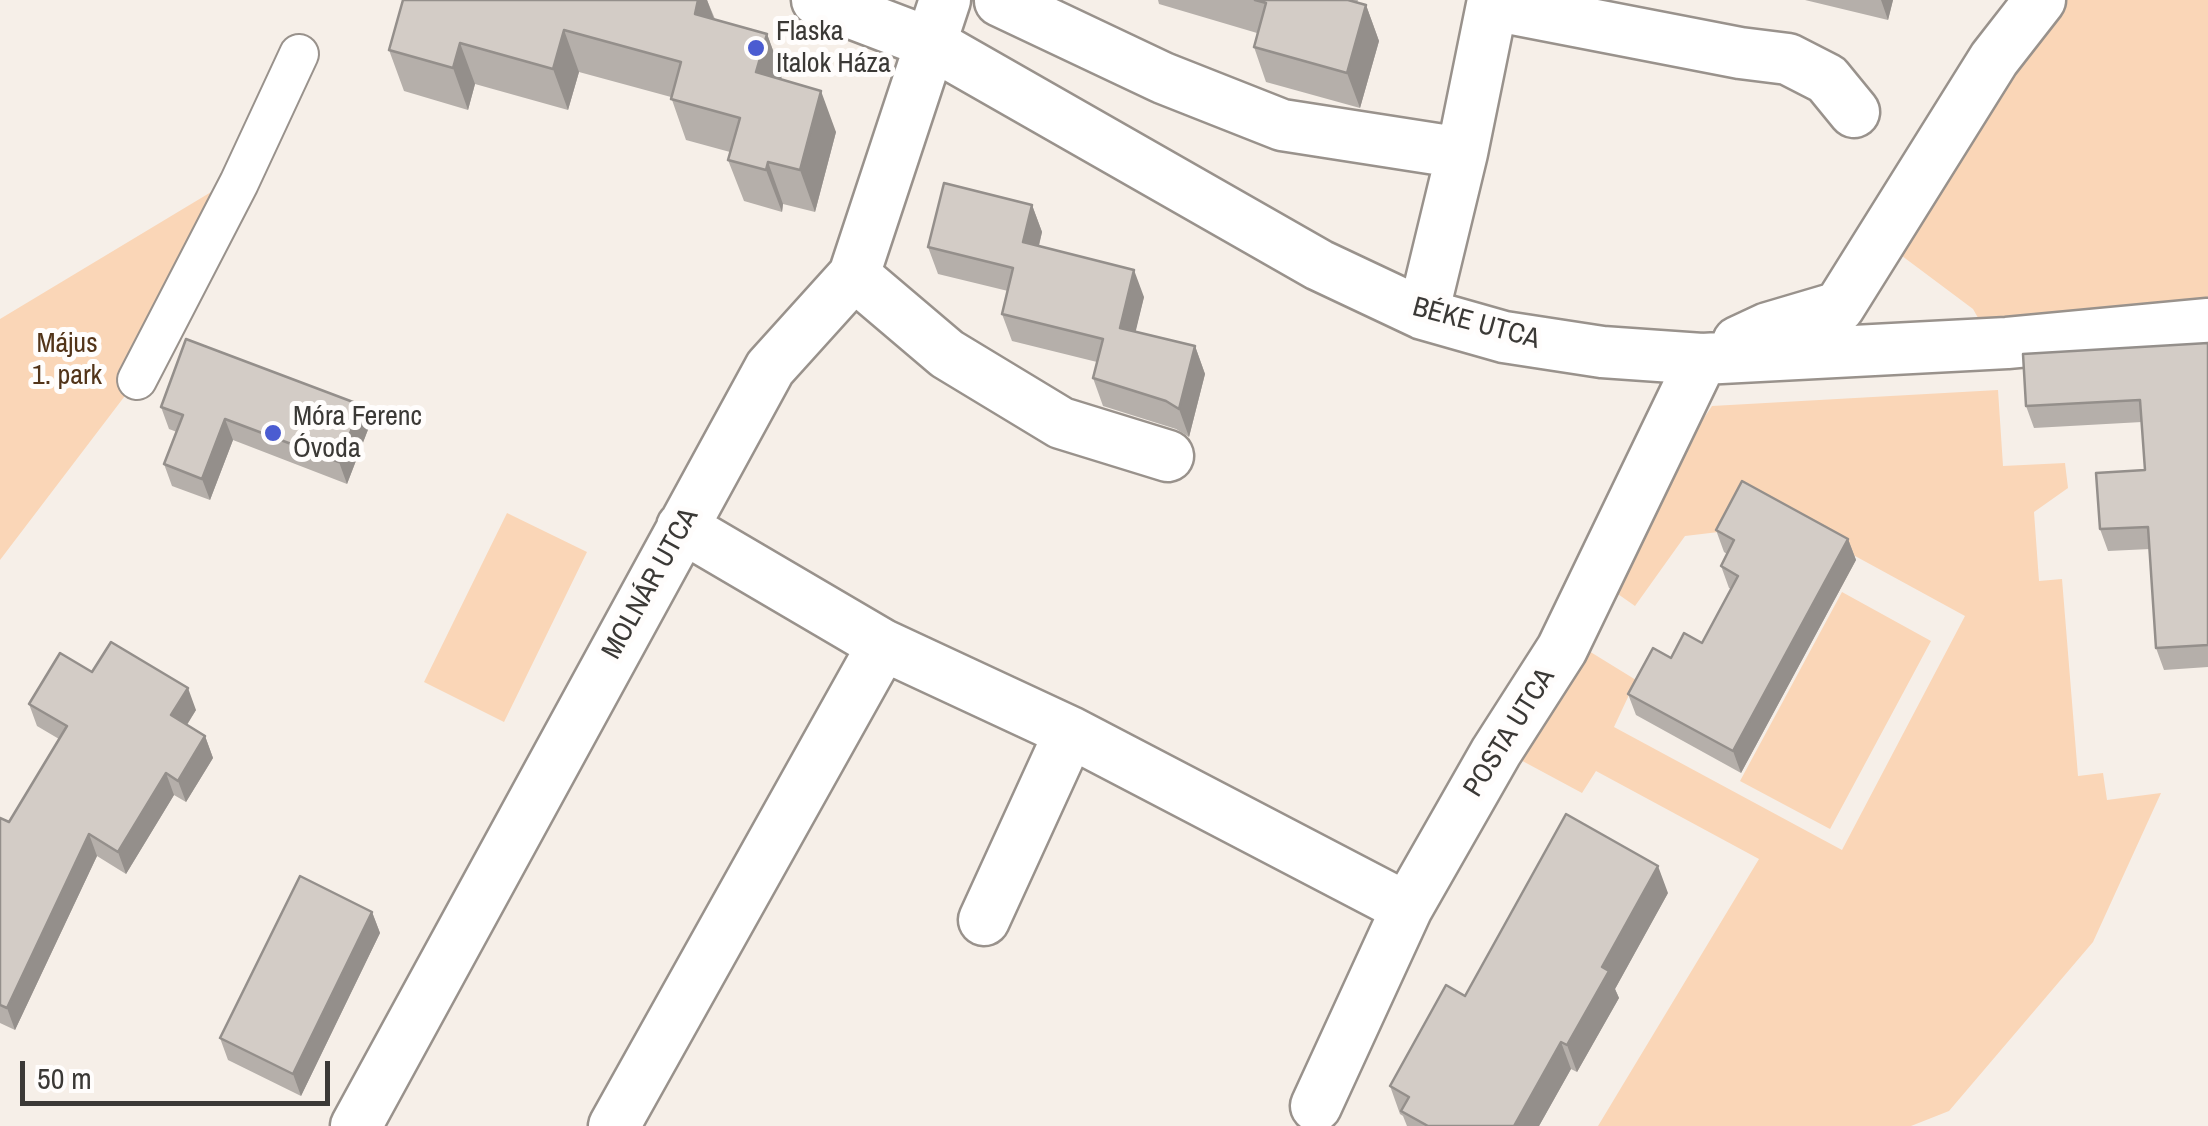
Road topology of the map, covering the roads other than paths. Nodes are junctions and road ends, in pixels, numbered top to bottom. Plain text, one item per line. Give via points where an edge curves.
1 (817, 0) edge
2 (2040, 0) edge
3 (1000, 1) edge
4 (937, 22) edge
5 (299, 54) dead end
6 (1854, 112) dead end
7 (1462, 153) junction
8 (854, 276) junction
9 (1423, 314) junction
10 (2208, 324) edge
11 (1702, 359) junction
12 (136, 380) dead end
13 (1168, 456) dead end
14 (682, 527) junction
15 (883, 645) junction
16 (1070, 732) junction
17 (1408, 908) junction
18 (984, 920) dead end
19 (1316, 1106) dead end
20 (356, 1126) edge
21 (614, 1126) edge

1 - 4 street, BÉKE UTCA
2 - 11 street via 1994,59 1839,308 1768,328
3 - 7 street via 1282,125
4 - 8 street, MOLNÁR UTCA
4 - 9 street, BÉKE UTCA via 1319,265
5 - 12 street
6 - 7 street via 1826,79 1788,59 1492,5
7 - 9 street
8 - 13 street via 947,354 1061,423
8 - 14 street, MOLNÁR UTCA via 770,368
9 - 11 street, BÉKE UTCA via 1504,337
10 - 11 street, BÉKE UTCA via 2007,343
11 - 17 street, POSTA UTCA via 1562,649
14 - 15 street
14 - 20 street, MOLNÁR UTCA
15 - 16 street
15 - 21 street
16 - 17 street
16 - 18 street
17 - 19 street, POSTA UTCA

